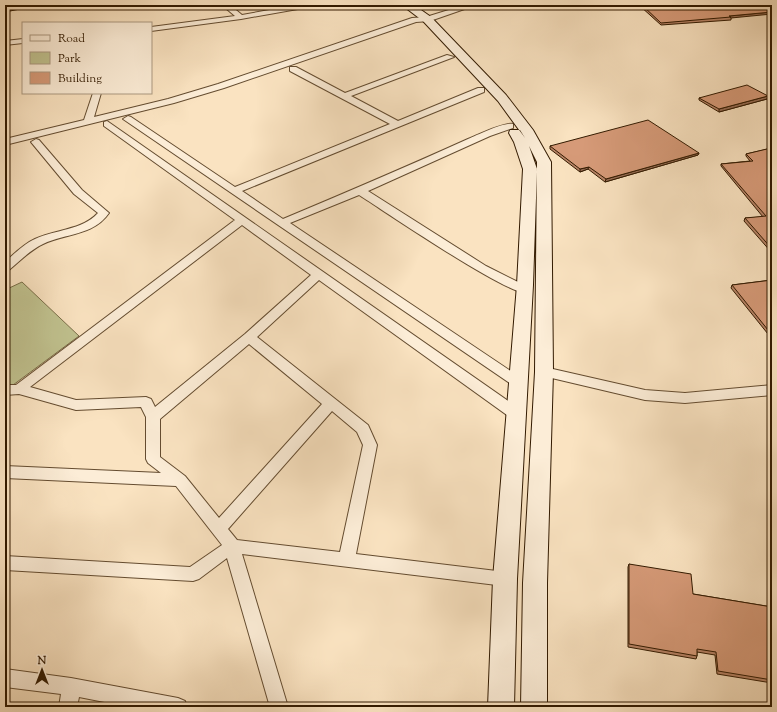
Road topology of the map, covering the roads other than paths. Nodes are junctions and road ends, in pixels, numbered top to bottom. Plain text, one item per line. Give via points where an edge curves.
1 (226, 5) edge
2 (304, 5) edge
3 (394, 5) edge
4 (472, 5) edge
5 (241, 17) junction
6 (418, 17) edge
7 (152, 29) edge
8 (22, 41) edge
9 (5, 43) edge
10 (450, 57) junction
11 (293, 69) junction
12 (481, 90) junction
13 (97, 94) edge
14 (344, 96) junction
15 (128, 119) junction
16 (88, 121) junction
17 (107, 124) junction
18 (398, 124) junction
19 (510, 126) junction
20 (5, 142) edge
21 (36, 142) junction
22 (5, 150) edge
23 (234, 191) junction
24 (360, 191) junction
25 (242, 220) junction
26 (282, 223) junction
27 (5, 268) edge
28 (319, 274) junction
29 (524, 290) junction
30 (249, 337) junction
31 (544, 372) junction
32 (519, 383) junction
33 (12, 389) edge
34 (772, 390) edge
35 (331, 403) junction
36 (516, 414) junction
37 (153, 417) junction
38 (5, 472) edge
39 (180, 480) junction
40 (219, 529) junction
41 (232, 546) junction
42 (347, 560) junction
43 (5, 563) edge
44 (505, 579) junction
45 (5, 678) edge
46 (71, 687) junction
47 (68, 707) edge
48 (178, 707) edge
49 (279, 707) edge
50 (501, 707) edge
51 (534, 707) edge

1 - 5 street
2 - 5 street
3 - 6 street
4 - 6 street
5 - 7 street
6 - 10 street
6 - 11 street
6 - 16 street via 221,86
6 - 31 street via 502,98 527,130 544,162
8 - 9 street
10 - 12 street
10 - 14 street
11 - 14 street
11 - 15 street via 217,95
12 - 18 street
12 - 19 street
13 - 16 street
14 - 18 street
15 - 17 street
15 - 23 street
16 - 20 street
17 - 21 street
17 - 25 street
18 - 23 street
19 - 24 street
19 - 29 street via 521,142 530,170
21 - 22 street
21 - 27 street via 78,192 104,214 85,229 39,242
23 - 26 street
24 - 26 street
24 - 29 street via 482,268
25 - 28 street
25 - 33 street
26 - 32 street
28 - 30 street
28 - 36 street
29 - 32 street
30 - 35 street
30 - 37 street
31 - 34 street via 645,396 686,398
31 - 51 street
32 - 36 street
33 - 37 street via 76,405 146,402
35 - 40 street
35 - 42 street via 363,429 370,445
36 - 44 street
37 - 39 street via 153,459
38 - 39 street
39 - 40 street
40 - 41 street
41 - 42 street
41 - 43 street via 193,574
41 - 49 street
42 - 44 street
44 - 50 street
45 - 46 street
46 - 47 street
46 - 48 street

